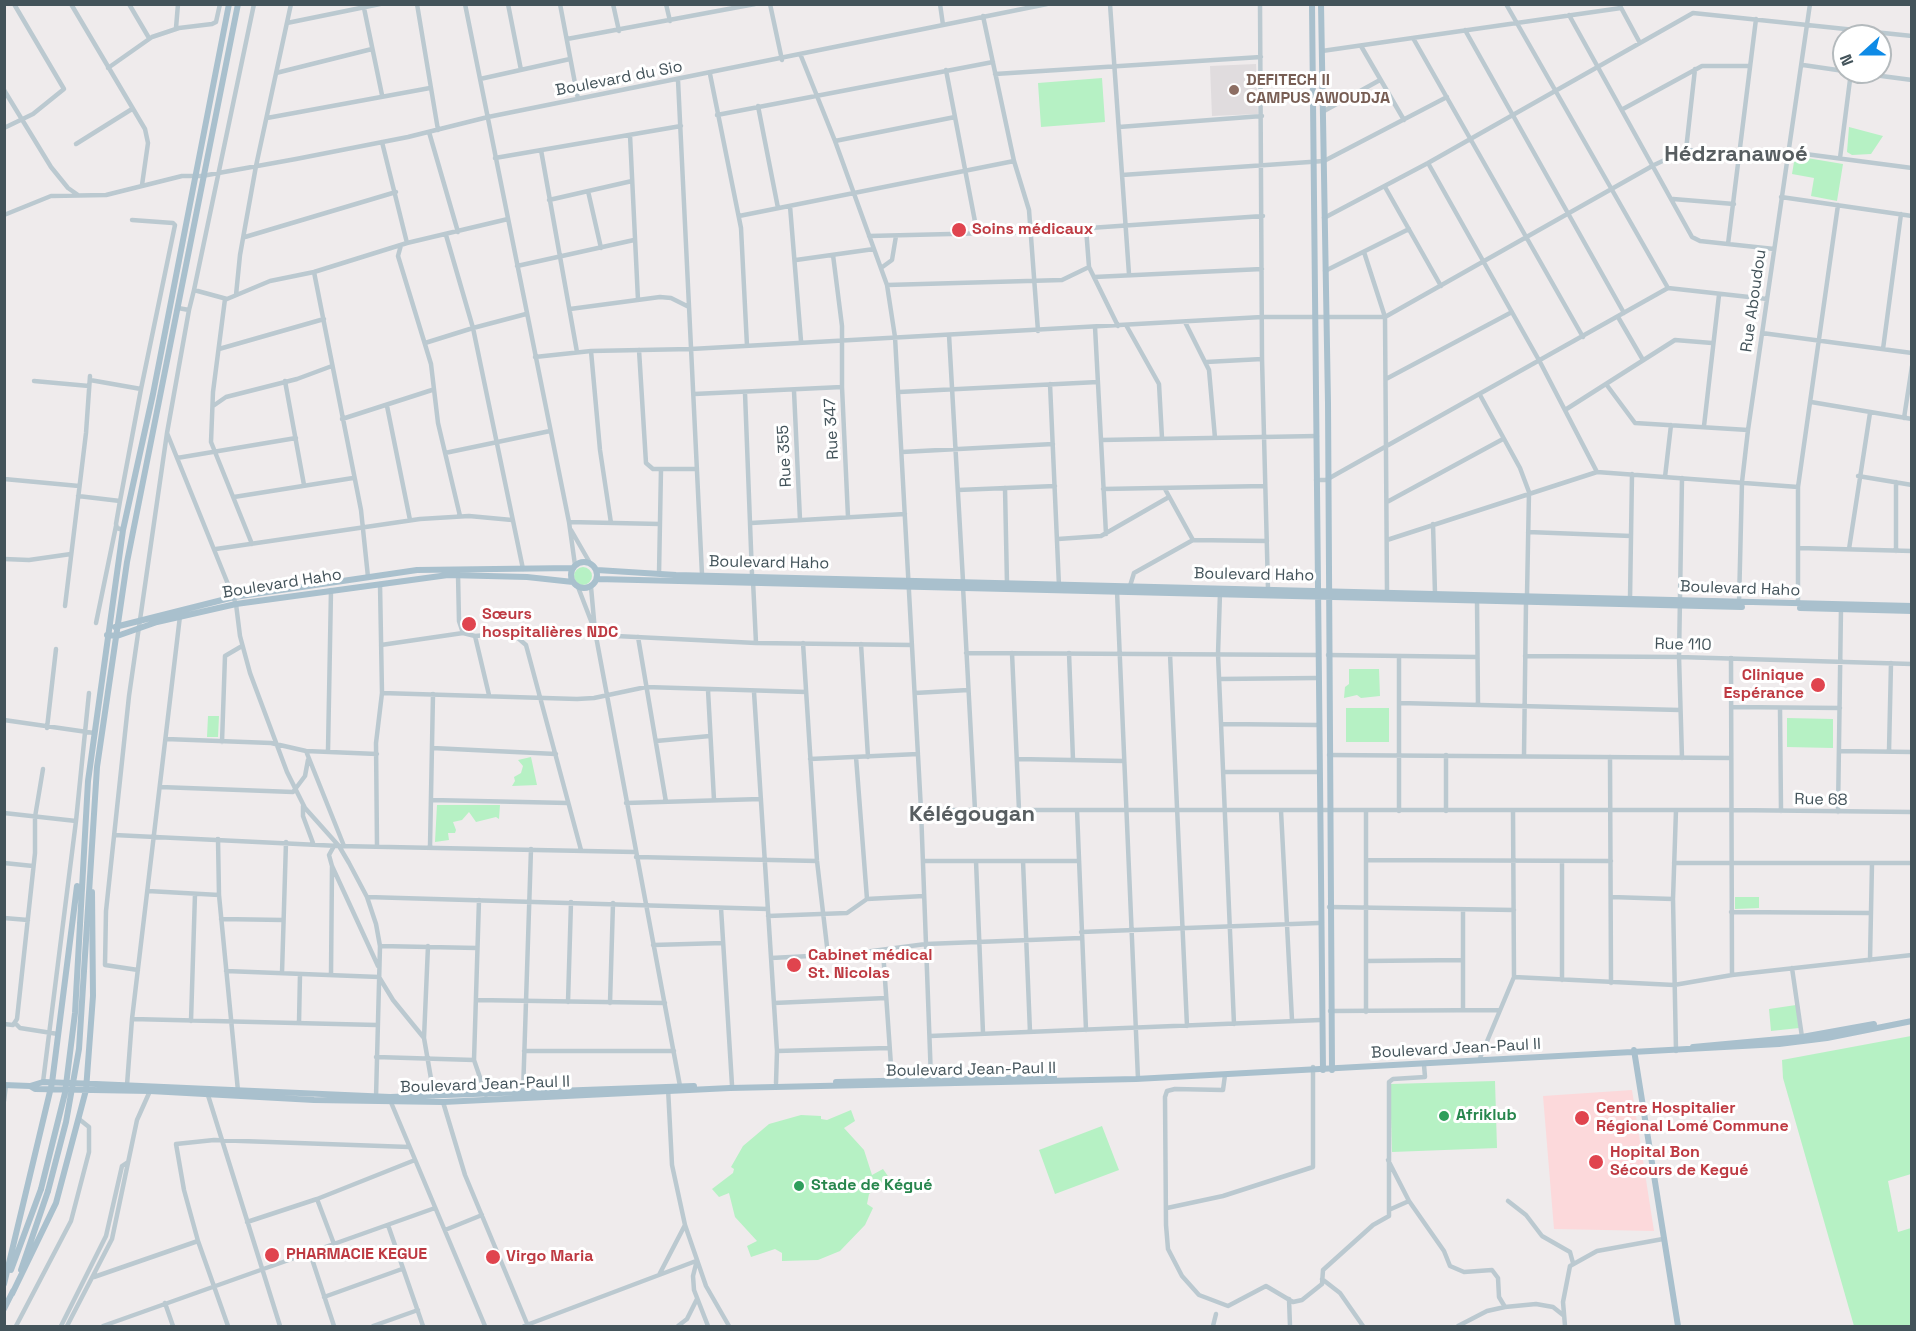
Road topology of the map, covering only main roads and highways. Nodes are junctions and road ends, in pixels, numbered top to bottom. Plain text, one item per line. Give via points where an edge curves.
1 (230, 4) edge
2 (238, 4) edge
3 (1312, 4) edge
4 (1321, 4) edge
5 (199, 176) junction
6 (574, 566) junction
7 (597, 570) junction
8 (752, 578) junction
9 (597, 579) junction
10 (576, 584) junction
11 (1117, 588) junction
12 (1317, 593) junction
13 (1328, 594) junction
14 (1527, 598) junction
15 (235, 600) junction
16 (1682, 603) junction
17 (211, 605) junction
18 (1911, 606) edge
19 (1841, 608) junction
20 (1911, 611) edge
21 (119, 614) junction
22 (139, 624) junction
23 (130, 625) junction
24 (108, 626) junction
25 (118, 628) junction
26 (126, 633) junction
27 (107, 635) junction
28 (117, 636) junction
29 (116, 646) junction
30 (82, 859) junction
31 (91, 870) junction
32 (84, 924) junction
33 (1911, 1019) edge
34 (1676, 1049) junction
35 (1635, 1051) junction
36 (1322, 1068) junction
37 (1331, 1068) junction
38 (1313, 1069) junction
39 (87, 1071) junction
40 (1138, 1077) junction
41 (96, 1084) junction
42 (5, 1085) edge
43 (42, 1086) junction
44 (51, 1086) junction
45 (86, 1087) junction
46 (668, 1089) junction
47 (207, 1092) junction
48 (390, 1099) junction
49 (48, 1102) junction
50 (45, 1190) junction
51 (4, 1285) edge
52 (12, 1294) junction
53 (4, 1309) edge
54 (1678, 1326) edge

1 - 5 main road
2 - 5 main road
3 - 12 main road
4 - 13 main road
5 - 21 main road via 178,308 135,514
5 - 24 main road via 123,530
6 - 7 main road via 590,563
6 - 10 main road
6 - 15 main road, Boulevard Haho via 444,567
7 - 8 main road, Boulevard Haho
7 - 9 main road
8 - 9 main road, Boulevard Haho
8 - 11 main road, Boulevard Haho
9 - 10 main road via 591,586
10 - 15 main road, Boulevard Haho via 458,574
11 - 12 main road, Boulevard Haho
11 - 12 main road, Boulevard Haho
12 - 13 main road, Boulevard Haho
12 - 36 main road
13 - 14 main road, Boulevard Haho via 1477,600
13 - 14 main road, Boulevard Haho via 1388,592
13 - 37 main road
14 - 16 main road, Boulevard Haho
14 - 16 main road, Boulevard Haho
15 - 17 main road, Boulevard Haho
16 - 19 main road, Boulevard Haho
16 - 19 main road, Boulevard Haho
17 - 22 main road, Boulevard Haho
17 - 22 main road, Boulevard Haho
18 - 19 main road, Boulevard Haho
19 - 20 main road, Boulevard Haho
21 - 23 main road
21 - 25 main road
22 - 23 main road, Boulevard Haho
22 - 26 main road, Boulevard Haho
23 - 25 main road, Boulevard Haho
24 - 25 main road, Boulevard Haho
24 - 27 main road
25 - 28 main road
26 - 28 main road, Boulevard Haho
26 - 29 main road
27 - 28 main road, Boulevard Haho
27 - 30 main road
28 - 29 main road
29 - 31 main road via 97,767
30 - 32 main road
30 - 44 main road
31 - 32 main road
31 - 39 main road via 93,996
32 - 50 main road, bridge via 65,1093
33 - 34 main road, Boulevard Jean-Paul II via 1802,1037
33 - 34 main road, Boulevard Jean-Paul II via 1827,1038
34 - 35 main road, Boulevard Jean-Paul II
35 - 37 main road, Boulevard Jean-Paul II
35 - 37 main road, Boulevard Jean-Paul II
35 - 54 main road
36 - 37 main road, Boulevard Jean-Paul II
36 - 38 main road, Boulevard Jean-Paul II
38 - 40 main road, Boulevard Jean-Paul II
38 - 40 main road, Boulevard Jean-Paul II
39 - 41 main road
39 - 45 main road
40 - 46 main road, Boulevard Jean-Paul II
40 - 46 main road, Boulevard Jean-Paul II via 931,1079
41 - 45 main road, Boulevard Jean-Paul II
41 - 47 main road, Boulevard Jean-Paul II
42 - 43 main road, Boulevard Jean-Paul II
43 - 44 main road, Boulevard Jean-Paul II
43 - 49 main road
44 - 45 main road, Boulevard Jean-Paul II
44 - 49 main road
45 - 47 main road, Boulevard Jean-Paul II
45 - 52 main road via 56,1203
46 - 48 main road, Boulevard Jean-Paul II
46 - 48 main road, Boulevard Jean-Paul II via 443,1102
47 - 48 main road, Boulevard Jean-Paul II
47 - 48 main road, Boulevard Jean-Paul II
49 - 51 main road
50 - 51 main road
50 - 52 main road
52 - 53 main road

